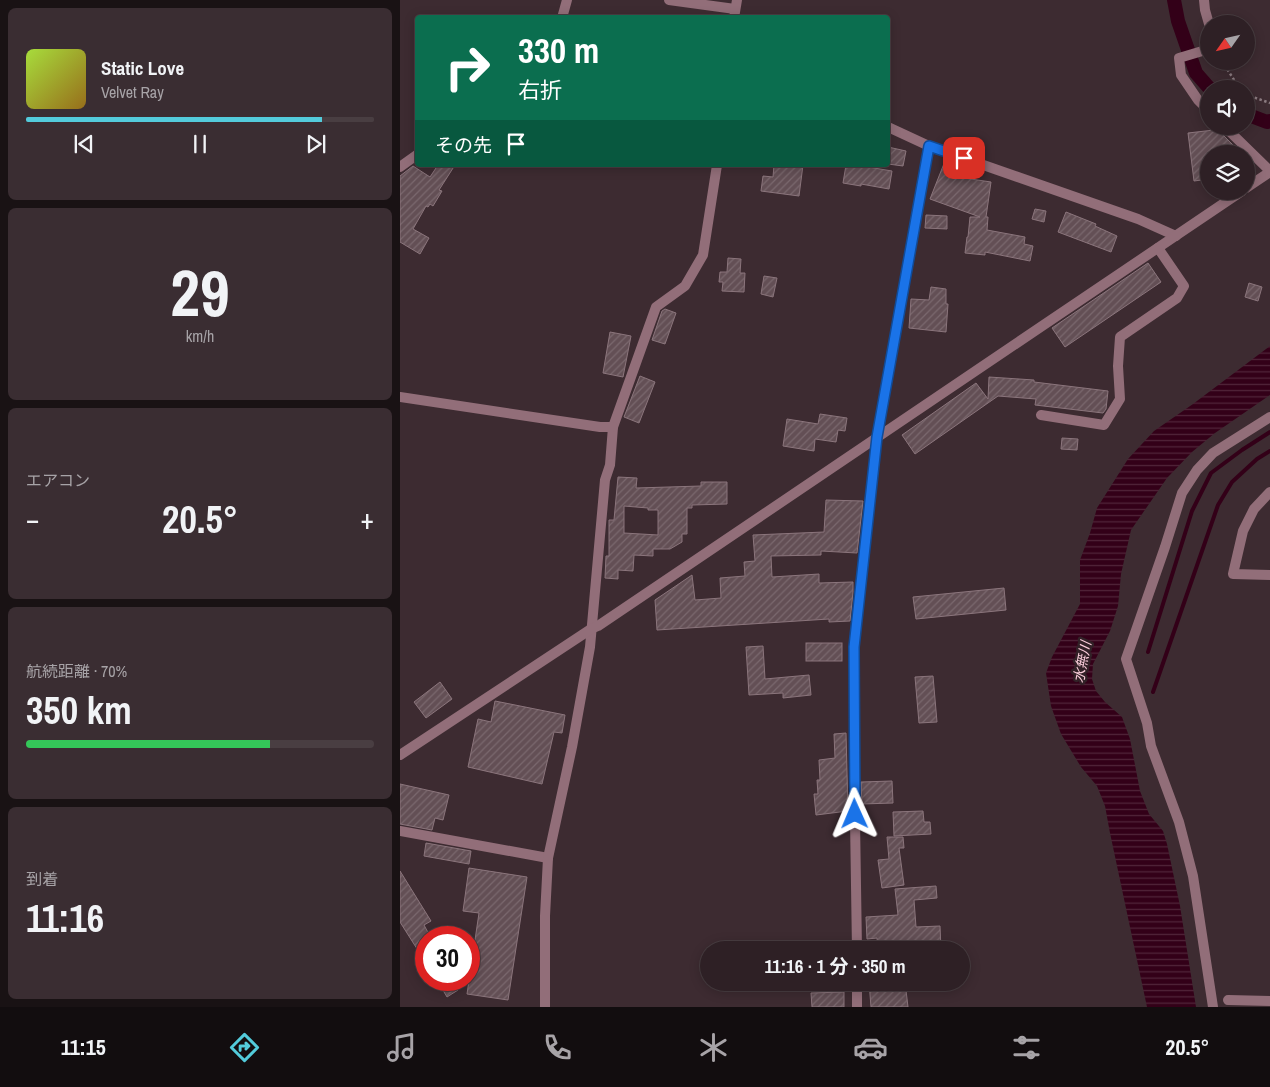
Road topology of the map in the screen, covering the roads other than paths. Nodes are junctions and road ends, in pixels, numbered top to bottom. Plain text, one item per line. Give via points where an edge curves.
1 (567, 0) edge
2 (669, 0) edge
3 (1204, 0) edge
4 (735, 9) edge
5 (563, 15) edge
6 (1206, 15) edge
7 (1200, 52) edge
8 (1200, 102) edge
9 (890, 127) edge
10 (1233, 135) edge
11 (929, 146) junction
12 (415, 156) edge
13 (400, 167) edge
14 (717, 167) edge
15 (1270, 172) edge
16 (1255, 182) edge
17 (1229, 200) edge
18 (1176, 236) junction
19 (1158, 248) junction
20 (400, 397) edge
21 (1041, 415) dead end
22 (1270, 417) edge
23 (613, 427) junction
24 (877, 437) junction
25 (1270, 492) edge
26 (1270, 575) edge
27 (591, 629) junction
28 (400, 755) edge
29 (400, 831) edge
30 (548, 858) junction
31 (857, 941) edge
32 (857, 991) edge
33 (1228, 1000) dead end
34 (1270, 1001) edge
35 (545, 1007) edge
36 (858, 1007) edge
37 (1213, 1007) edge

1 - 5 street
2 - 4 street
3 - 6 street
7 - 8 street via 1179,58 1181,76
9 - 11 street
10 - 15 street
11 - 18 street via 1138,219
11 - 24 street
12 - 13 street
14 - 23 street via 703,255 685,286 656,307
15 - 16 street
17 - 18 street
18 - 19 street
19 - 21 street via 1184,286 1177,298 1120,338 1120,399 1104,425
19 - 24 street
20 - 23 street
22 - 37 street via 1212,453 1182,493 1126,659 1147,723 1151,746 1179,822 1190,867
23 - 27 street
24 - 27 street
24 - 31 street via 854,647
25 - 26 street via 1254,509 1243,531 1233,574
27 - 28 street
27 - 30 street via 572,747
29 - 30 street
30 - 35 street
32 - 36 street
33 - 34 street

